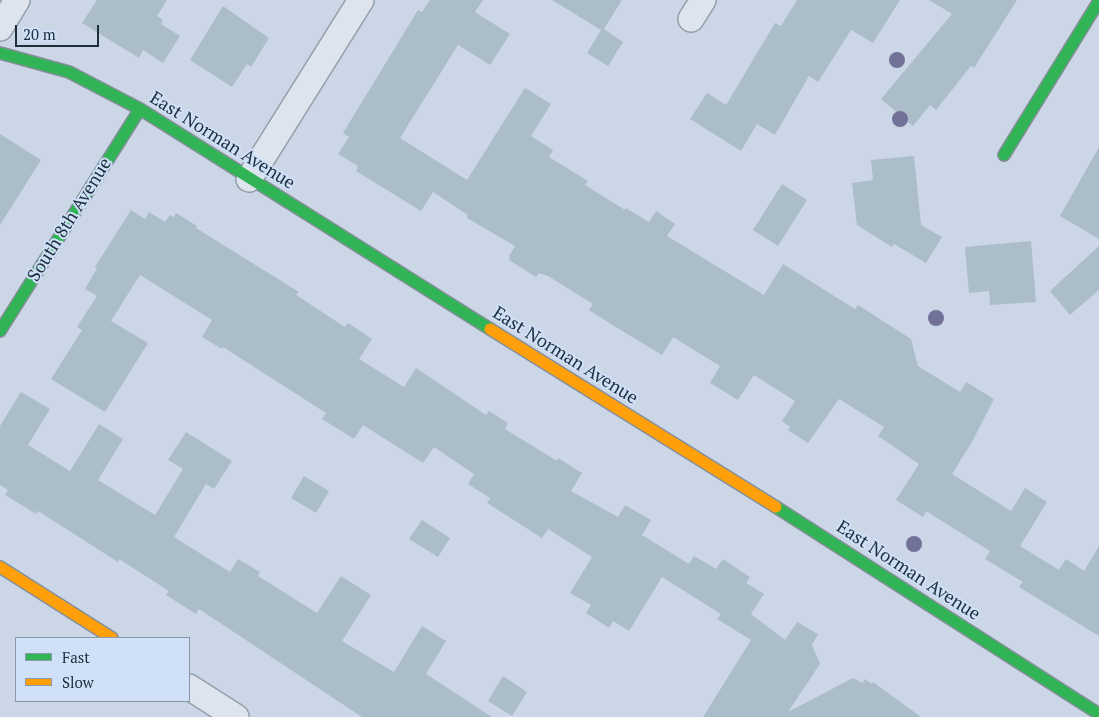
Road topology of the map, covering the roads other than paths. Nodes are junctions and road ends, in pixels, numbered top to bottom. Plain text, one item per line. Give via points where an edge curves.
1 (17, 0) edge
2 (361, 0) edge
3 (1099, 1) edge
4 (0, 28) edge
5 (0, 53) edge
6 (140, 108) junction
7 (1004, 155) dead end
8 (249, 179) junction
9 (0, 331) edge
10 (0, 567) edge
11 (110, 637) edge
12 (190, 688) edge
13 (1099, 714) edge
14 (236, 717) edge

1 - 4 street
2 - 8 street
3 - 7 street
5 - 6 street, East Norman Avenue via 69,72
6 - 8 street, East Norman Avenue
6 - 9 street, South 8th Avenue
8 - 13 street, East Norman Avenue via 872,568
10 - 11 street
12 - 14 street

